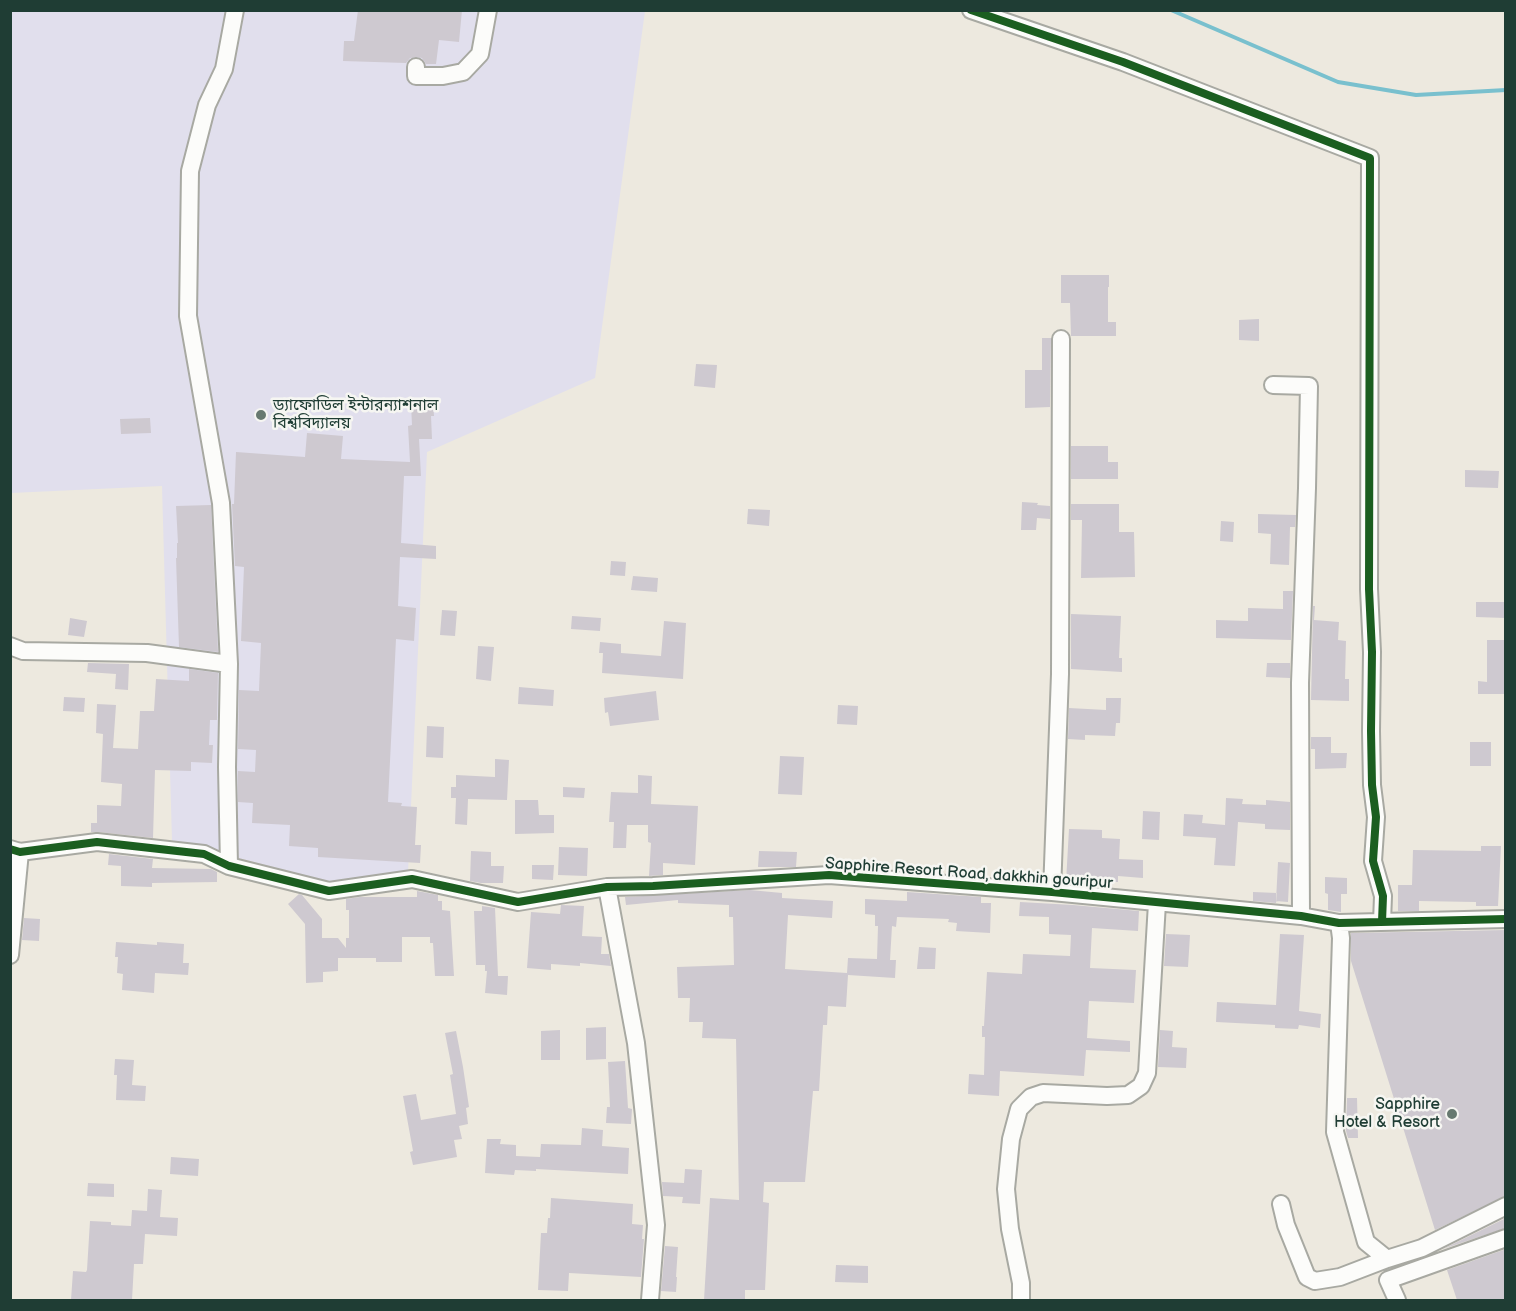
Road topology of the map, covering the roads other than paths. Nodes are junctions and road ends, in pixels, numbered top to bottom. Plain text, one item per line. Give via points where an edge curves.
1 (235, 10) edge
2 (488, 10) edge
3 (971, 10) edge
4 (416, 68) dead end
5 (1061, 339) dead end
6 (1273, 385) dead end
7 (10, 646) edge
8 (229, 664) junction
9 (15, 851) edge
10 (229, 866) junction
11 (607, 887) junction
12 (1052, 892) junction
13 (1157, 903) junction
14 (1300, 916) junction
15 (1506, 919) edge
16 (1382, 921) junction
17 (1339, 923) junction
18 (10, 955) edge
19 (1281, 1204) dead end
20 (1506, 1206) edge
21 (1506, 1238) edge
22 (1387, 1259) junction
23 (650, 1300) edge
24 (1021, 1300) edge
25 (1397, 1300) edge

1 - 8 street via 224,69 207,105 190,171 188,316 222,503
2 - 4 street via 480,54 463,72 416,76
3 - 16 street via 1123,62 1370,158 1369,589 1372,785 1376,817 1373,861 1383,896
5 - 12 street via 1060,674
6 - 14 street via 1309,386 1300,683
7 - 8 street via 23,651 147,653
8 - 10 street
9 - 10 street, Sapphire Resort Road, dakkhin gouripur via 97,842 204,854
9 - 18 street
10 - 11 street, Sapphire Resort Road, dakkhin gouripur via 329,891 411,879 518,902
11 - 12 street, Sapphire Resort Road, dakkhin gouripur via 829,875
11 - 23 street via 636,1043 656,1225
12 - 13 street, Sapphire Resort Road, dakkhin gouripur
13 - 14 street, Sapphire Resort Road, dakkhin gouripur
13 - 24 street via 1147,1073 1141,1086 1128,1095 1043,1093 1019,1109 1011,1139 1006,1189
14 - 17 street, Sapphire Resort Road, dakkhin gouripur
15 - 16 street, Sapphire Resort Road, dakkhin gouripur
16 - 17 street, Sapphire Resort Road, dakkhin gouripur
17 - 22 street via 1335,1132 1366,1242
19 - 22 street via 1307,1277 1315,1281 1340,1277
20 - 22 street via 1422,1248
21 - 25 street via 1388,1281

